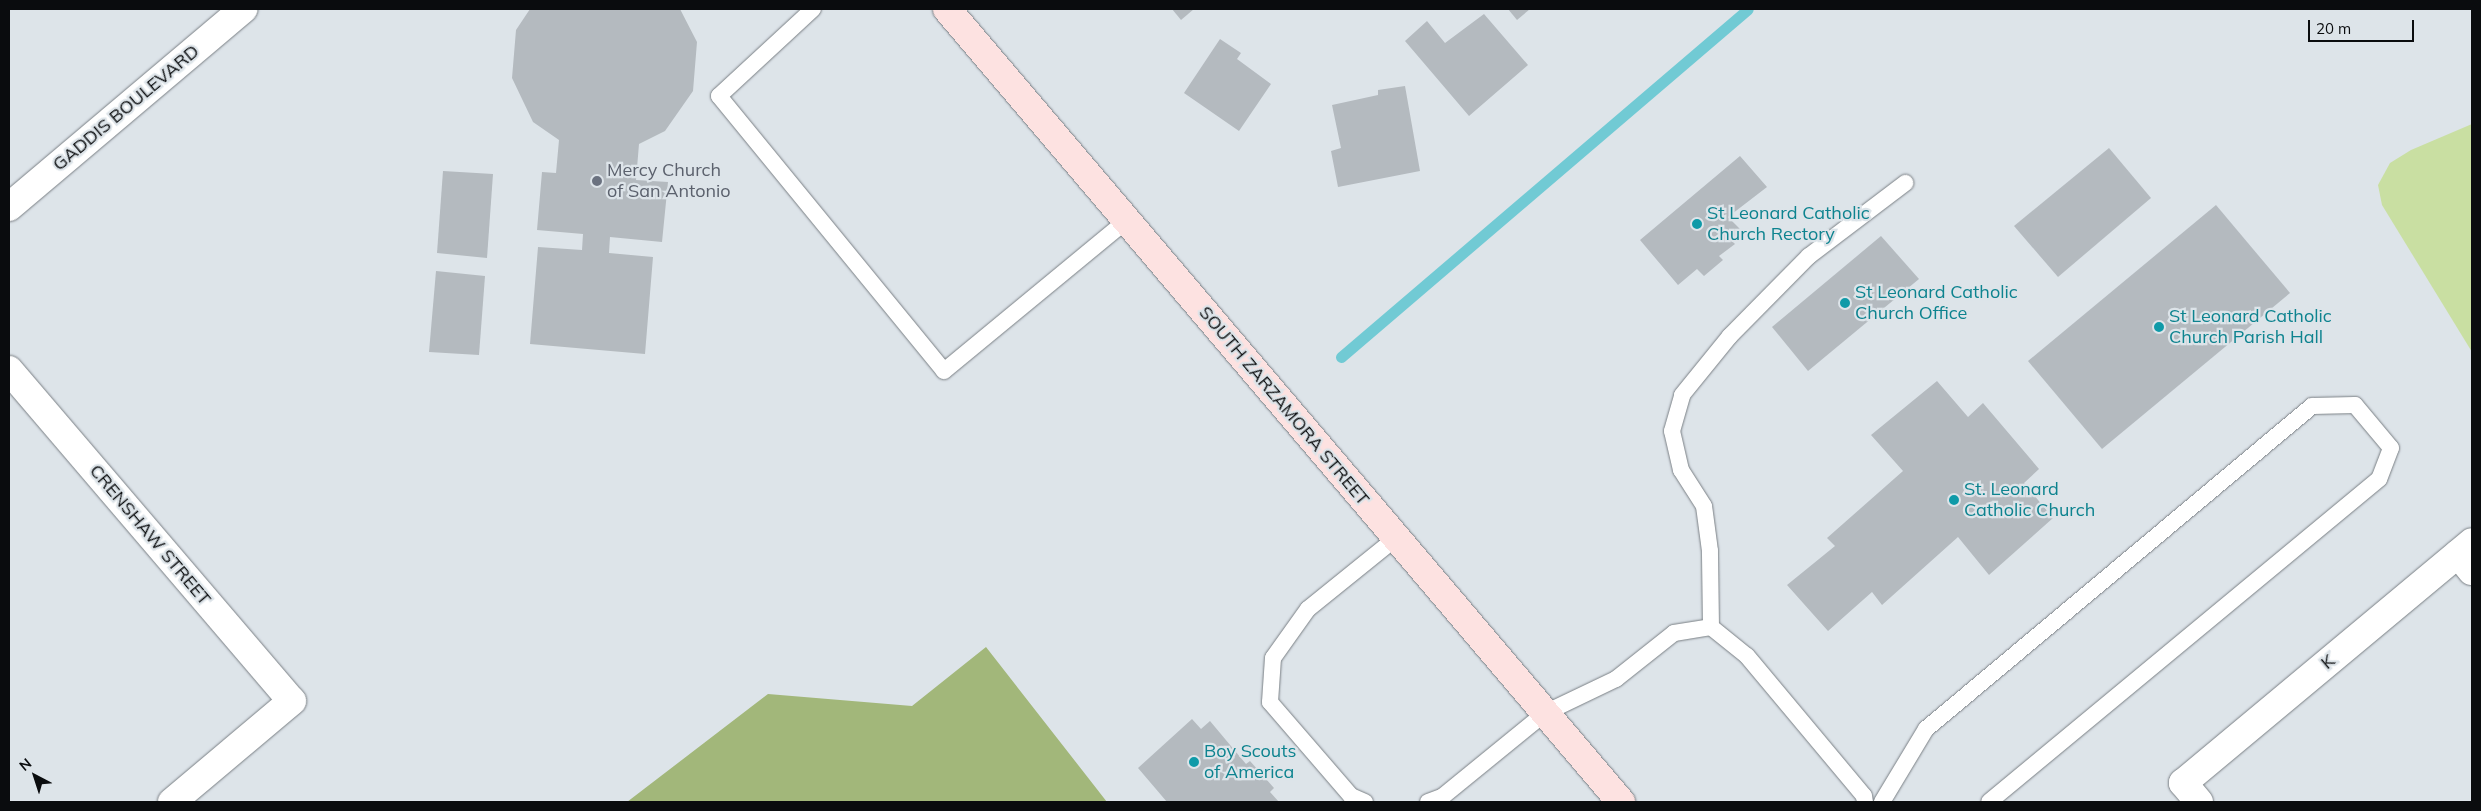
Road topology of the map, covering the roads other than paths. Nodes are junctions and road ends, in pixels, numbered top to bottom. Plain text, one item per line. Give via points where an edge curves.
1 (243, 9) edge
2 (813, 9) edge
3 (947, 9) edge
4 (1905, 182) dead end
5 (9, 207) edge
6 (1126, 221) junction
7 (9, 370) edge
8 (1396, 538) junction
9 (2467, 556) edge
10 (1711, 627) junction
11 (1545, 713) junction
12 (2191, 793) edge
13 (172, 802) edge
14 (1365, 802) edge
15 (1428, 802) edge
16 (1621, 802) edge
17 (1865, 802) edge
18 (1882, 802) edge
19 (1989, 802) edge

1 - 5 street, GADDIS BOULEVARD
2 - 6 lane via 719,96 944,371
3 - 6 main road, SOUTH ZARZAMORA STREET
4 - 10 lane via 1809,256 1730,336 1682,395 1672,431 1681,470 1704,506 1710,550
6 - 8 main road, SOUTH ZARZAMORA STREET
7 - 13 street, CRENSHAW STREET via 292,701
8 - 11 main road, SOUTH ZARZAMORA STREET
8 - 14 lane via 1308,609 1273,658 1270,702 1351,796
9 - 12 street, K
10 - 11 lane via 1674,633 1616,679
10 - 17 lane via 1748,656 1864,796
11 - 15 lane via 1442,797
11 - 16 main road, SOUTH ZARZAMORA STREET
18 - 19 lane via 1926,729 1934,722 2312,406 2354,406 2391,448 2379,479

